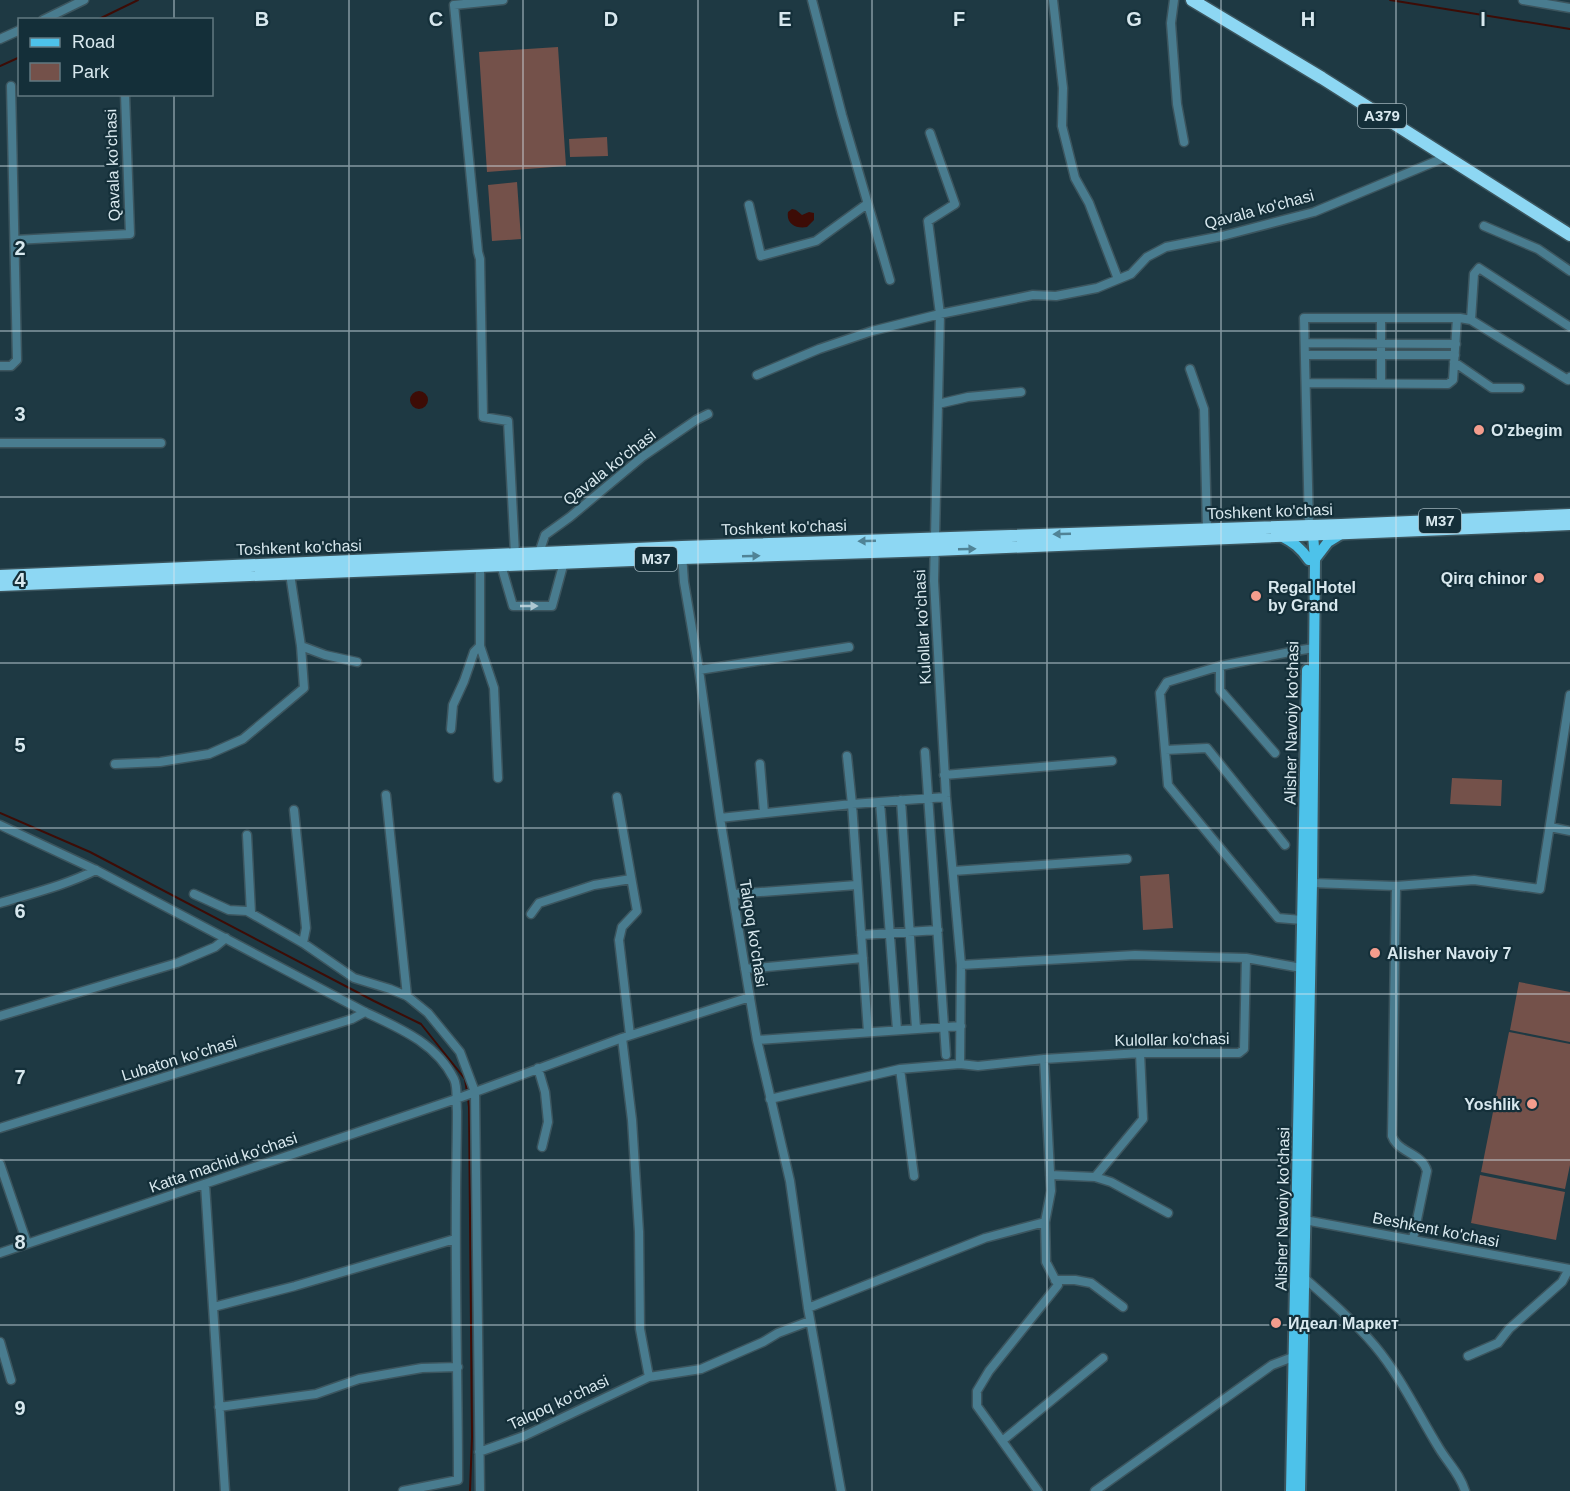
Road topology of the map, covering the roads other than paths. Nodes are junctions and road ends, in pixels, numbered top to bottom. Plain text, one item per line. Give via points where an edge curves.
1 (84, 0) edge
2 (503, 0) edge
3 (812, 0) edge
4 (1053, 0) edge
5 (1174, 0) edge
6 (1192, 0) edge
7 (1523, 0) edge
8 (1561, 3) edge
9 (1570, 8) edge
10 (47, 18) edge
11 (18, 31) edge
12 (0, 39) edge
13 (11, 86) dead end
14 (125, 96) edge
15 (930, 133) dead end
16 (1184, 142) dead end
17 (1446, 157) junction
18 (867, 204) junction
19 (749, 205) dead end
20 (1484, 226) dead end
21 (1570, 235) edge
22 (15, 240) junction
23 (1570, 271) edge
24 (1118, 279) junction
25 (890, 280) dead end
26 (940, 314) junction
27 (1382, 318) junction
28 (1457, 318) junction
29 (1471, 320) junction
30 (1570, 327) edge
31 (1305, 343) junction
32 (1382, 344) junction
33 (1456, 344) junction
34 (1305, 355) junction
35 (1382, 355) junction
36 (1455, 358) junction
37 (0, 366) edge
38 (1190, 369) dead end
39 (757, 375) dead end
40 (1570, 377) edge
41 (1306, 383) junction
42 (1382, 383) junction
43 (1520, 388) dead end
44 (1021, 392) dead end
45 (938, 404) junction
46 (708, 414) dead end
47 (0, 443) edge
48 (161, 443) dead end
49 (1570, 515) edge
50 (1570, 524) edge
51 (1207, 529) junction
52 (1310, 532) junction
53 (1341, 534) junction
54 (1281, 536) junction
55 (934, 544) junction
56 (539, 553) junction
57 (682, 553) junction
58 (516, 554) junction
59 (1312, 560) junction
60 (564, 562) junction
61 (480, 565) junction
62 (501, 565) junction
63 (290, 574) junction
64 (0, 576) edge
65 (0, 585) edge
66 (301, 646) junction
67 (480, 646) junction
68 (849, 647) dead end
69 (1311, 648) junction
70 (357, 663) dead end
71 (1220, 666) junction
72 (699, 670) junction
73 (1570, 695) edge
74 (1569, 706) edge
75 (451, 729) dead end
76 (1165, 750) junction
77 (926, 752) dead end
78 (1275, 753) dead end
79 (847, 756) dead end
80 (1112, 761) dead end
81 (115, 764) dead end
82 (760, 764) dead end
83 (944, 775) junction
84 (498, 777) dead end
85 (386, 795) dead end
86 (617, 797) dead end
87 (946, 797) junction
88 (929, 798) junction
89 (901, 800) junction
90 (880, 802) junction
91 (852, 804) junction
92 (294, 810) dead end
93 (764, 813) junction
94 (720, 818) junction
95 (0, 825) edge
96 (1550, 827) junction
97 (1570, 831) edge
98 (247, 835) dead end
99 (1285, 845) dead end
100 (1127, 859) dead end
101 (96, 870) junction
102 (953, 871) junction
103 (631, 879) junction
104 (1312, 883) junction
105 (857, 885) junction
106 (1396, 886) junction
107 (194, 894) dead end
108 (733, 894) junction
109 (0, 903) edge
110 (251, 913) junction
111 (531, 914) dead end
112 (1302, 920) junction
113 (938, 930) junction
114 (910, 932) junction
115 (890, 933) junction
116 (861, 935) junction
117 (226, 938) junction
118 (303, 944) junction
119 (863, 958) junction
120 (1246, 958) junction
121 (961, 965) junction
122 (745, 969) junction
123 (1306, 969) junction
124 (407, 996) junction
125 (750, 997) junction
126 (365, 1012) junction
127 (0, 1016) edge
128 (961, 1026) junction
129 (944, 1027) junction
130 (916, 1029) junction
131 (897, 1030) junction
132 (868, 1032) junction
133 (626, 1037) junction
134 (757, 1040) junction
135 (1140, 1053) junction
136 (946, 1055) dead end
137 (1044, 1059) junction
138 (960, 1064) junction
139 (538, 1068) junction
140 (900, 1069) junction
141 (475, 1092) junction
142 (456, 1099) junction
143 (770, 1099) junction
144 (0, 1128) edge
145 (542, 1147) dead end
146 (0, 1164) edge
147 (1050, 1175) junction
148 (914, 1176) dead end
149 (1095, 1177) junction
150 (205, 1184) junction
151 (1168, 1213) dead end
152 (1301, 1219) junction
153 (1045, 1221) junction
154 (455, 1239) junction
155 (1413, 1239) junction
156 (27, 1244) junction
157 (0, 1253) edge
158 (1569, 1269) edge
159 (1295, 1271) junction
160 (1304, 1278) junction
161 (1055, 1280) junction
162 (213, 1307) junction
163 (1123, 1307) dead end
164 (808, 1308) junction
165 (810, 1321) junction
166 (0, 1342) edge
167 (1468, 1356) dead end
168 (1103, 1358) dead end
169 (1298, 1358) junction
170 (458, 1367) junction
171 (649, 1377) junction
172 (11, 1380) dead end
173 (219, 1407) junction
174 (1002, 1441) junction
175 (479, 1452) junction
176 (225, 1491) edge
177 (403, 1491) edge
178 (480, 1491) edge
179 (841, 1491) edge
180 (1038, 1491) edge
181 (1095, 1491) edge
182 (1291, 1491) edge
183 (1300, 1491) edge
184 (1465, 1491) edge

1 - 10 street
2 - 58 street via 454,4 480,259 483,417 508,421
3 - 18 street
4 - 24 street via 1063,88 1062,126 1075,178
5 - 16 street via 1171,23
6 - 17 highway, A379
7 - 8 street
8 - 9 street
11 - 12 street
13 - 22 street
14 - 22 street, Qavala ko'chasi via 130,234
15 - 26 street via 955,204 928,221
17 - 21 highway, A379
17 - 24 street, Qavala ko'chasi via 1314,212 1166,247 1147,257 1131,274
18 - 19 street via 816,241 761,256
18 - 25 street
20 - 23 street via 1538,249
22 - 37 street via 17,360 11,366
24 - 26 street, Qavala ko'chasi via 1097,288 1056,296 1033,295
26 - 39 street, Qavala ko'chasi via 872,331
26 - 45 street
27 - 28 street
27 - 31 street via 1304,318
27 - 32 street
28 - 29 street
28 - 33 street
29 - 30 street via 1473,274 1479,268
29 - 40 street via 1568,380
31 - 32 street
31 - 34 street
32 - 33 street
32 - 35 street
33 - 36 street
34 - 35 street
34 - 41 street
35 - 36 street
35 - 42 street
36 - 42 street via 1453,380 1448,384
36 - 43 street via 1492,388
38 - 51 street via 1204,409
41 - 42 street
41 - 52 street
44 - 45 street
45 - 55 street
46 - 56 street, Qavala ko'chasi via 642,458 545,535
47 - 48 street
49 - 52 highway, Toshkent ko'chasi / M37
50 - 53 highway, Toshkent ko'chasi / M37
51 - 52 highway, Toshkent ko'chasi / M37
51 -> 55 highway, Toshkent ko'chasi / M37
52 - 53 highway, Toshkent ko'chasi / M37
52 - 54 highway, Toshkent ko'chasi / M37
52 - 59 main road, Alisher Navoiy ko'chasi
53 - 59 main road
55 -> 54 highway, Toshkent ko'chasi / M37
54 - 59 main road via 1295,543
55 - 57 highway, Toshkent ko'chasi / M37
55 - 83 street, Kulollar ko'chasi
56 - 57 highway, Toshkent ko'chasi / M37
56 - 58 highway, Toshkent ko'chasi / M37
57 - 60 highway, Toshkent ko'chasi / M37
57 - 72 street, Talqoq ko'chasi
58 - 64 highway, Toshkent ko'chasi / M37
59 - 69 main road, Alisher Navoiy ko'chasi
60 - 62 highway, Toshkent ko'chasi / M37
62 -> 60 street via 513,606 552,606
61 - 62 highway, Toshkent ko'chasi / M37
61 - 63 highway, Toshkent ko'chasi / M37
61 - 67 street
63 - 65 highway, Toshkent ko'chasi / M37
63 - 66 street
66 - 70 street
66 - 81 street via 304,688 243,739 209,754
67 - 75 street via 453,705
67 - 84 street via 494,688
68 - 72 street
69 - 71 street
69 - 104 main road, Alisher Navoiy ko'chasi
69 - 112 main road, Alisher Navoiy ko'chasi
71 - 76 street via 1167,682 1160,693
71 - 78 street via 1220,690
72 - 94 street, Talqoq ko'chasi
73 - 74 street
74 - 96 street
76 - 99 street via 1207,748
76 - 112 street via 1168,785 1278,918
77 - 88 street
79 - 91 street
80 - 83 street
82 - 93 street
83 - 87 street, Kulollar ko'chasi
85 - 124 street
86 - 103 street
87 - 88 street
87 - 102 street, Kulollar ko'chasi
88 - 89 street
88 - 113 street
89 - 90 street
89 - 114 street
90 - 91 street
90 - 115 street
91 - 93 street
91 - 105 street
92 - 118 street via 306,928
93 - 94 street
94 - 108 street, Talqoq ko'chasi
95 - 101 street
96 - 97 street
96 - 106 street via 1540,889 1474,880
98 - 110 street
100 - 102 street
101 - 109 street
101 - 117 street
102 - 121 street, Kulollar ko'chasi
103 - 111 street via 594,885 539,903
103 - 133 street via 637,911 622,927 619,940
104 - 106 street
104 - 123 main road, Alisher Navoiy ko'chasi
105 - 108 street
105 - 116 street
106 - 155 street via 1392,1136 1421,1160 1427,1171
107 - 110 street via 229,910
108 - 122 street, Talqoq ko'chasi
110 - 118 street
112 - 123 main road, Alisher Navoiy ko'chasi
113 - 114 street
113 - 129 street
114 - 115 street
114 - 130 street
115 - 116 street
115 - 131 street
116 - 119 street
117 - 126 street
117 - 127 street via 215,947 177,963
118 - 124 street via 354,978
119 - 122 street
119 - 132 street
120 - 121 street via 1135,955
120 - 123 street
120 - 135 street, Kulollar ko'chasi via 1244,1049 1239,1053
121 - 128 street, Kulollar ko'chasi
122 - 125 street, Talqoq ko'chasi
123 - 152 main road, Alisher Navoiy ko'chasi
124 - 141 street via 428,1013 460,1052
125 - 133 street, Katta machid ko'chasi
125 - 134 street, Talqoq ko'chasi
126 - 142 street via 429,1047 455,1081
126 - 144 street, Lubaton ko'chasi
128 - 129 street
128 - 138 street, Kulollar ko'chasi
129 - 130 street
129 - 136 street
130 - 131 street
131 - 132 street
132 - 134 street
133 - 139 street, Katta machid ko'chasi
133 - 171 street via 639,1232 640,1329
134 - 143 street, Talqoq ko'chasi
135 - 137 street, Kulollar ko'chasi
135 - 149 street via 1143,1119
137 - 138 street, Kulollar ko'chasi via 978,1066
137 - 147 street
138 - 140 street, Kulollar ko'chasi
139 - 141 street, Katta machid ko'chasi
139 - 145 street via 548,1122
140 - 143 street, Kulollar ko'chasi
140 - 148 street
141 - 142 street, Katta machid ko'chasi
141 - 175 street
142 - 150 street, Katta machid ko'chasi
142 - 154 street
143 - 164 street, Talqoq ko'chasi via 790,1181
146 - 156 street
147 - 149 street
147 - 153 street
149 - 151 street
150 - 156 street, Katta machid ko'chasi
150 - 162 street
152 - 155 street, Beshkent ko'chasi
152 - 159 main road, Alisher Navoiy ko'chasi
152 - 160 main road, Alisher Navoiy ko'chasi
153 - 161 street via 1046,1262
153 - 164 street via 985,1238
154 - 162 street
154 - 170 street
155 - 158 street, Beshkent ko'chasi
156 - 157 street, Katta machid ko'chasi
158 - 167 street via 1562,1282 1498,1343
159 - 160 street
159 - 169 main road, Alisher Navoiy ko'chasi
160 - 169 main road, Alisher Navoiy ko'chasi
160 - 184 street via 1376,1347 1452,1464
161 - 163 street via 1091,1284
161 - 174 street via 1058,1285 977,1391 977,1406
162 - 173 street
164 - 165 street, Talqoq ko'chasi
165 - 171 street, Talqoq ko'chasi via 701,1369
165 - 179 street, Talqoq ko'chasi
166 - 172 street
168 - 174 street
169 - 181 street via 1272,1365
169 - 182 main road, Alisher Navoiy ko'chasi
169 - 183 main road, Alisher Navoiy ko'chasi
170 - 173 street via 422,1368 359,1379 316,1394
170 - 177 street via 458,1480
171 - 175 street, Talqoq ko'chasi via 524,1436
173 - 176 street
174 - 180 street
175 - 178 street

